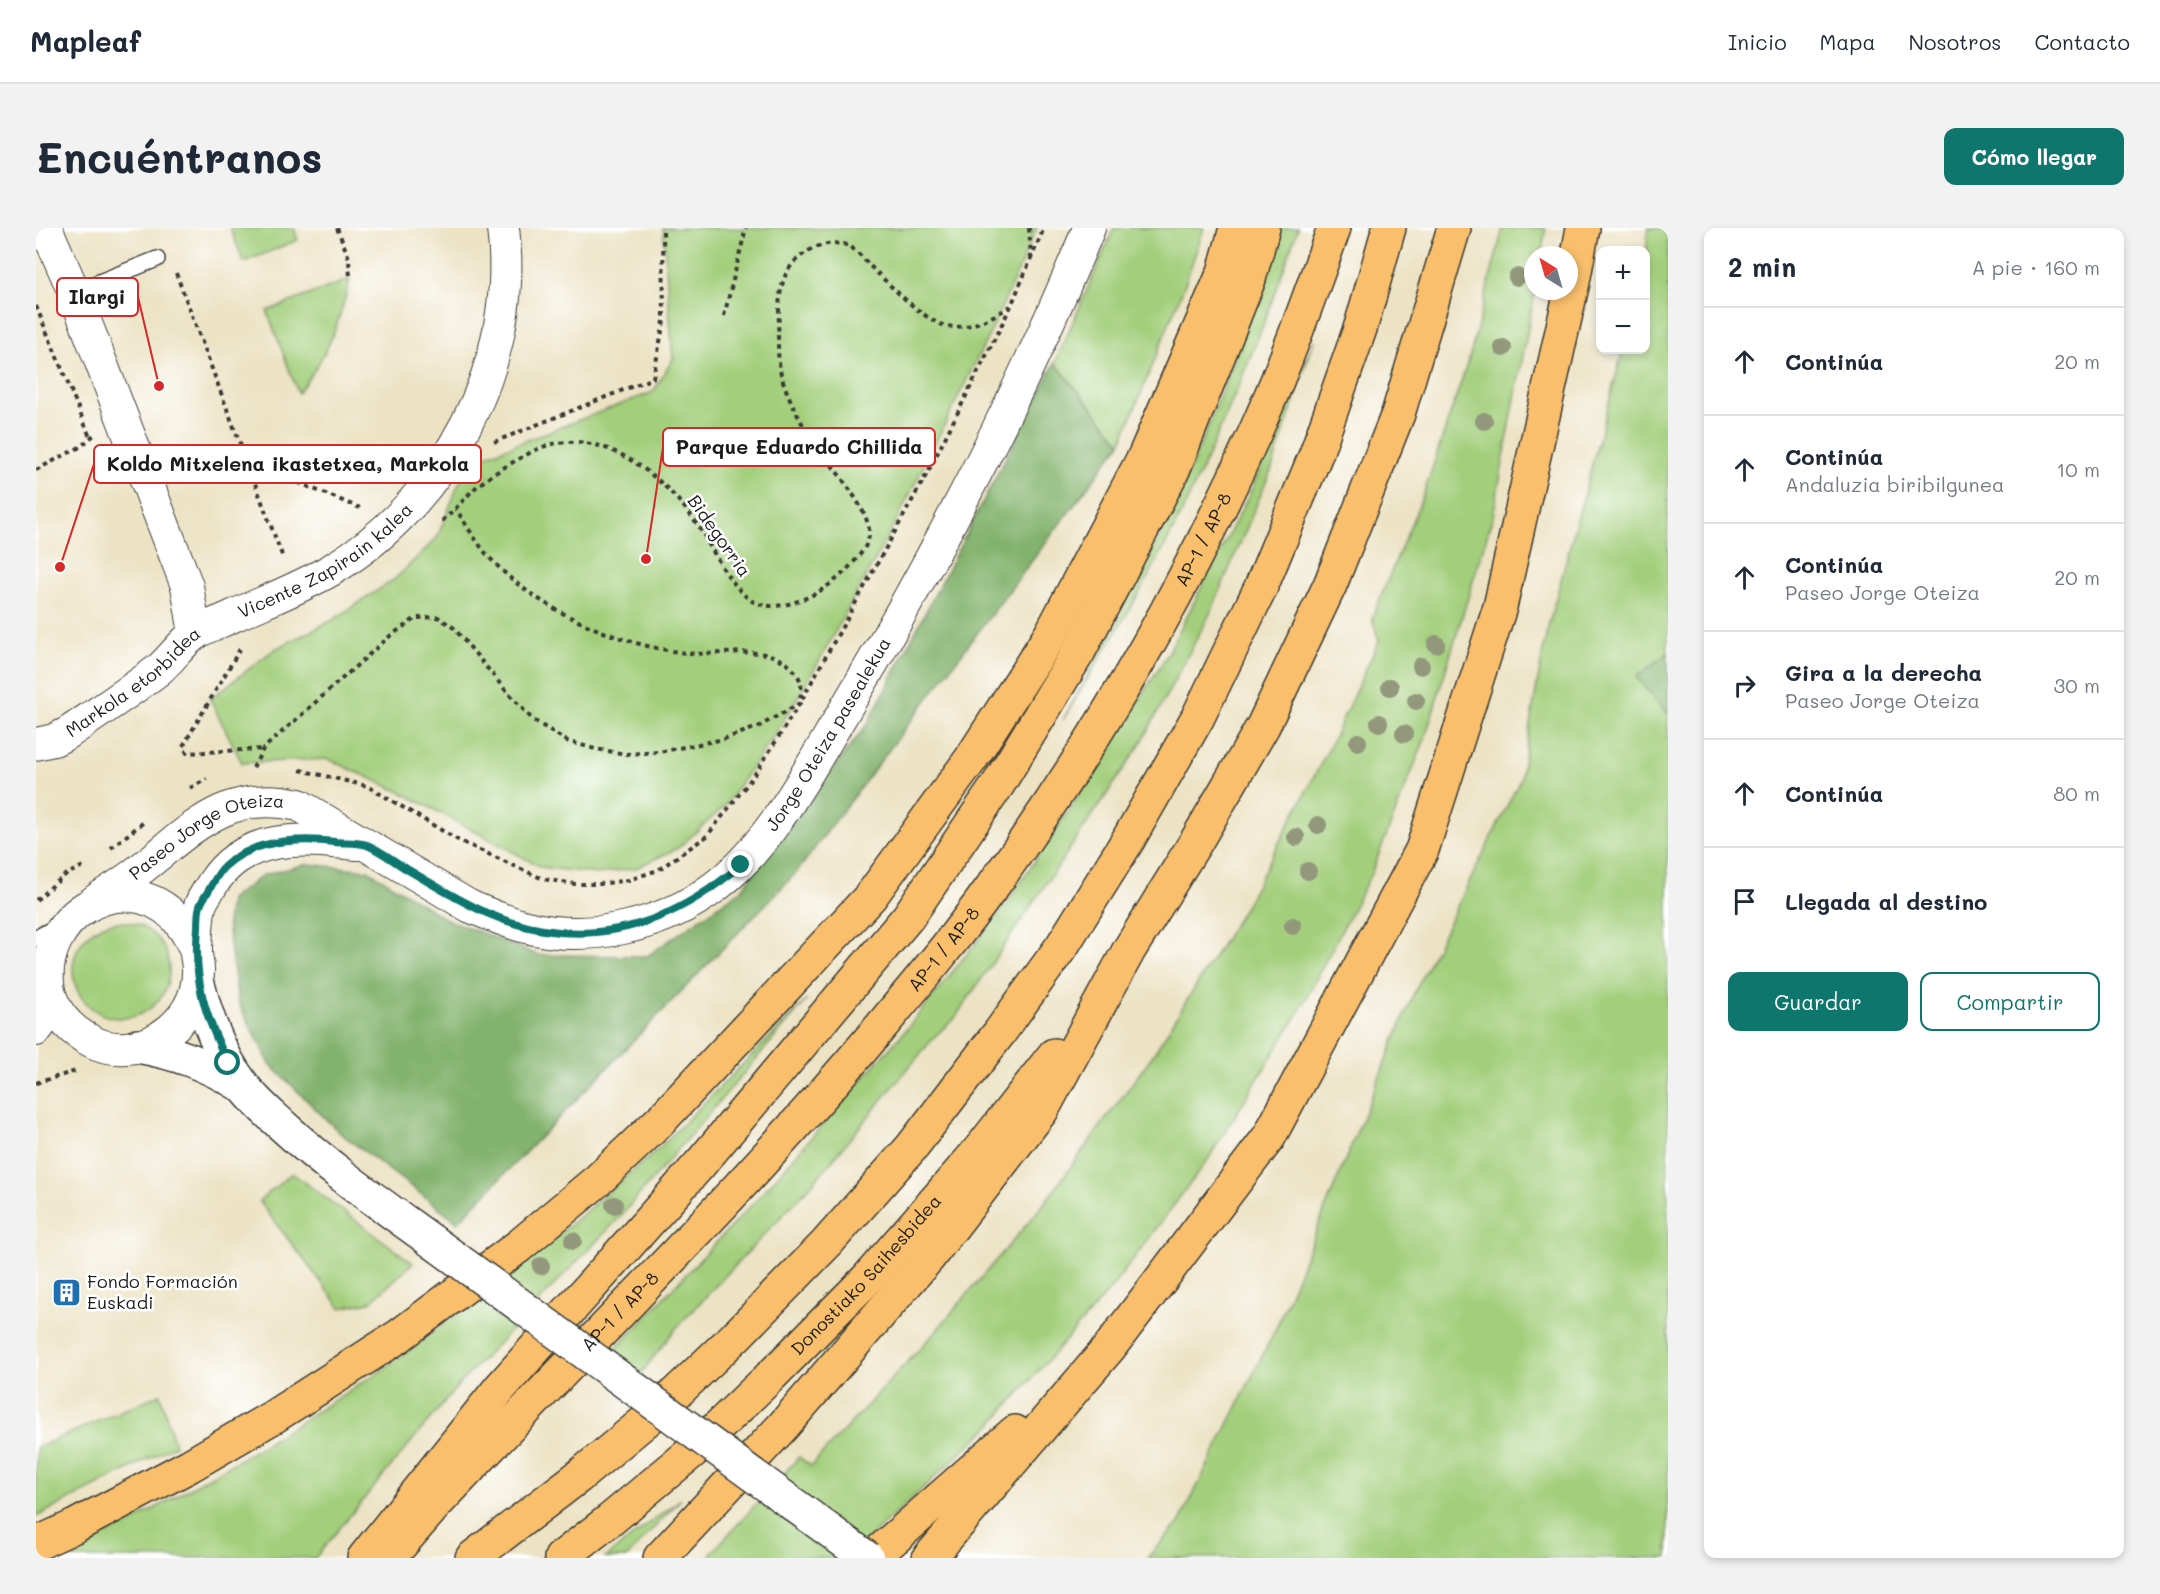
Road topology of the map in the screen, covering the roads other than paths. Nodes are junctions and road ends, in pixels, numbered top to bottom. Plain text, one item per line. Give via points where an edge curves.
1 (46, 228) edge
2 (503, 228) edge
3 (1089, 228) edge
4 (1236, 228) edge
5 (1263, 228) edge
6 (1334, 228) edge
7 (1389, 228) edge
8 (1454, 228) edge
9 (1583, 228) edge
10 (158, 260) dead end
11 (74, 292) junction
12 (195, 634) junction
13 (36, 744) edge
14 (366, 845) junction
15 (95, 901) junction
16 (66, 922) junction
17 (36, 938) edge
18 (196, 950) junction
19 (1129, 950) junction
20 (198, 984) junction
21 (46, 995) edge
22 (36, 1030) edge
23 (137, 1046) junction
24 (243, 1086) junction
25 (1109, 1348) junction
26 (36, 1544) edge
27 (364, 1558) edge
28 (389, 1558) edge
29 (472, 1558) edge
30 (561, 1558) edge
31 (660, 1558) edge
32 (867, 1558) edge
33 (872, 1558) edge
34 (928, 1558) edge

1 - 11 street, Markola etorbidea
2 - 12 street, Vicente Zapirain kalea via 505,277 493,354 462,432 421,493 364,547 332,569
3 - 14 street, Jorge Oteiza pasealekua via 973,479 910,596 808,771 741,865 715,887 656,919 591,933 560,932 528,928 469,906
4 - 26 highway via 1224,272 1145,455 1051,634 971,759 871,896 660,1121 519,1246 399,1336 273,1417 189,1466
5 - 27 highway via 1249,279 1173,470 1080,651 999,783 908,917 701,1163 512,1375
6 - 28 highway, AP-1 / AP-8 via 1257,427 1197,553 1131,676 992,888 934,964 750,1175
7 - 29 highway via 1361,326 1320,443 1260,587 1198,717 1062,946 911,1148 826,1244 655,1413
8 - 19 highway via 1398,414 1330,585 1263,726
9 - 25 highway via 1500,607 1422,850 1269,1137
10 - 11 lane
11 - 12 street, Markola etorbidea via 187,586
12 - 13 street, Markola etorbidea via 159,669 68,733
14 - 15 street, Paseo Jorge Oteiza via 299,805 251,801 205,820
14 - 18 street, Paseo Jorge Oteiza via 306,839 276,842 245,852 224,867 200,905
15 - 16 street
15 - 18 street via 116,896 156,903 187,931
16 - 17 lane
16 - 21 street via 54,939 48,958
18 - 20 street
19 - 30 highway, Donostiako Saihesbidea via 982,1147 866,1280 693,1451
19 - 31 highway via 1042,1110 936,1248 783,1426
20 - 23 street via 192,1002 176,1024 154,1041
20 - 24 street via 215,1037
21 - 22 street via 49,1012
21 - 23 street via 78,1034 96,1044 116,1048
23 - 24 street via 192,1059
24 - 32 street, bridge via 338,1173
25 - 33 highway
25 - 34 highway

